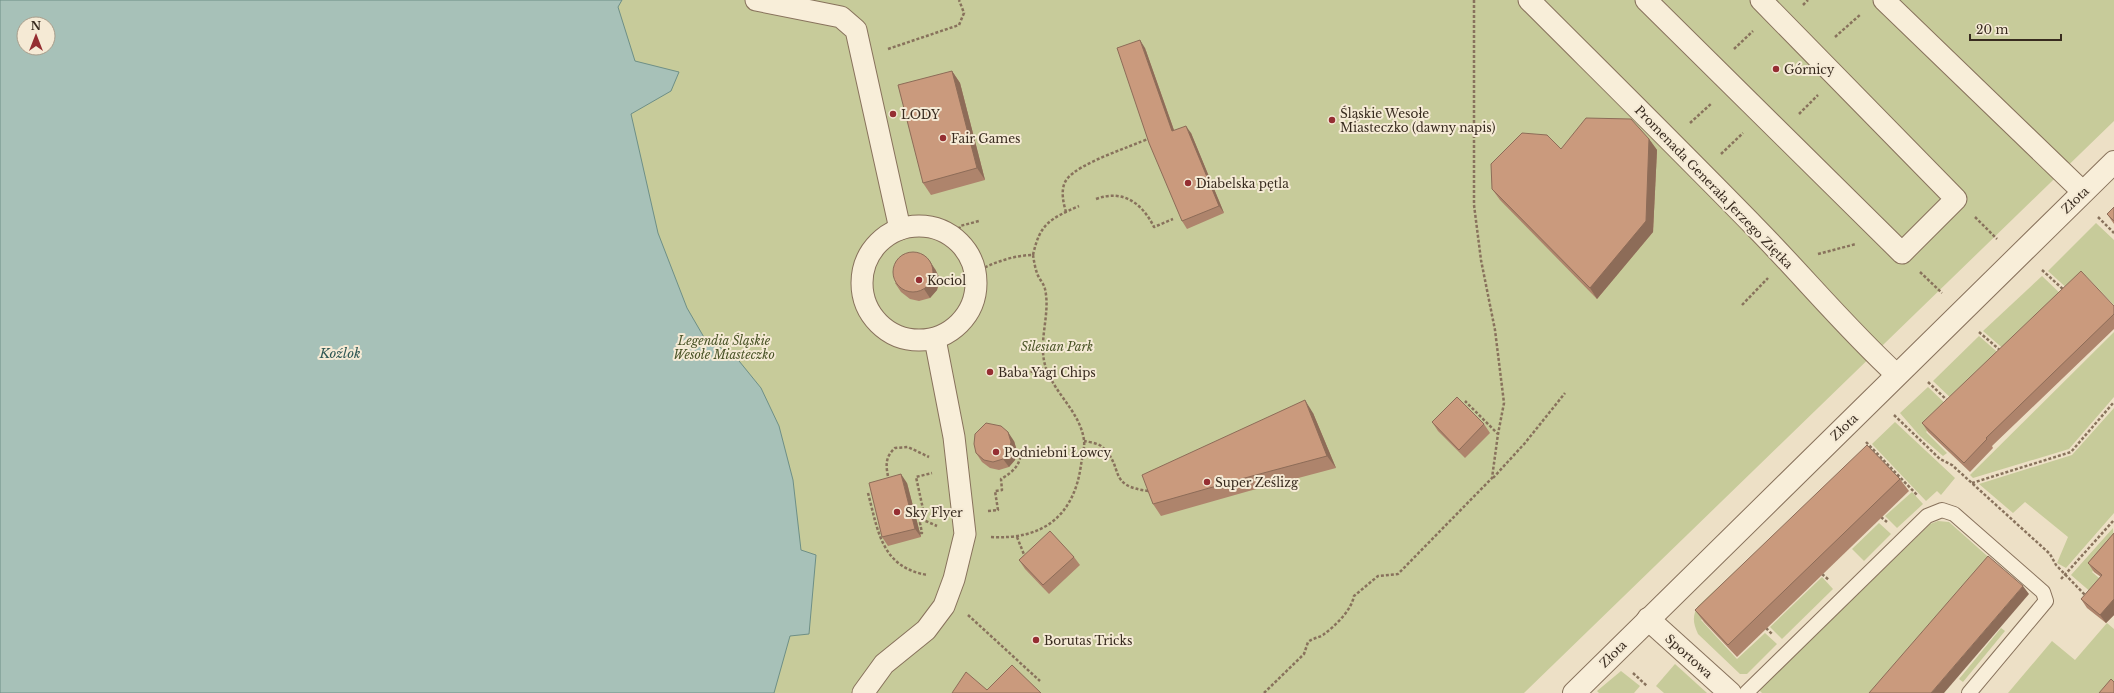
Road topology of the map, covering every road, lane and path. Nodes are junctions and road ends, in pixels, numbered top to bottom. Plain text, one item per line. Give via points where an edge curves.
1 (756, 0) edge
2 (959, 0) edge
3 (1474, 0) edge
4 (1528, 0) edge
5 (1646, 0) edge
6 (1884, 0) edge
7 (1767, 6) edge
8 (1865, 10) dead end
9 (1815, 55) junction
10 (863, 58) junction
11 (1714, 67) junction
12 (1836, 76) junction
13 (1732, 85) junction
14 (1762, 115) junction
15 (1781, 133) junction
16 (1156, 135) edge
17 (1671, 140) junction
18 (2114, 162) edge
19 (1702, 173) junction
20 (2083, 192) junction
21 (1096, 199) dead end
22 (1956, 199) junction
23 (1079, 206) dead end
24 (1066, 212) junction
25 (2096, 215) dead end
26 (1173, 220) dead end
27 (979, 222) dead end
28 (900, 229) junction
29 (2114, 233) edge
30 (956, 239) junction
31 (1999, 241) dead end
32 (1902, 253) junction
33 (1033, 255) junction
34 (2042, 270) dead end
35 (976, 272) junction
36 (1943, 294) dead end
37 (2070, 296) edge
38 (1978, 332) dead end
39 (935, 339) junction
40 (2007, 356) edge
41 (1046, 368) junction
42 (1897, 375) junction
43 (1016, 376) dead end
44 (1928, 382) dead end
45 (1565, 393) dead end
46 (1465, 401) dead end
47 (2114, 402) edge
48 (1954, 407) edge
49 (1894, 415) dead end
50 (1498, 434) junction
51 (1084, 441) junction
52 (1021, 450) dead end
53 (939, 471) junction
54 (959, 474) junction
55 (1492, 478) junction
56 (1971, 483) junction
57 (891, 487) edge
58 (1149, 491) edge
59 (868, 493) edge
60 (964, 522) junction
61 (2113, 522) edge
62 (920, 533) dead end
63 (1016, 537) junction
64 (1026, 560) edge
65 (2065, 573) junction
66 (954, 579) junction
67 (2043, 592) junction
68 (2091, 600) edge
69 (944, 606) junction
70 (1648, 619) junction
71 (1627, 668) dead end
72 (1040, 681) dead end
73 (1647, 686) dead end
74 (863, 693) edge
75 (1264, 693) edge
76 (1574, 693) edge
77 (1730, 693) edge
78 (1746, 693) edge
79 (1969, 693) edge

1 - 10 street via 842,17 856,30
2 - 10 path via 964,13 959,25
3 - 50 path via 1474,205 1481,260 1495,330 1504,403
4 - 17 street, Promenada Generała Jerzego Ziętka
5 - 11 street
6 - 20 street
7 - 9 street
7 - 11 path
8 - 9 path
9 - 12 street
10 - 28 street
11 - 13 street
12 - 15 path
12 - 22 street
13 - 14 street
13 - 17 path
14 - 15 street
14 - 19 path
15 - 32 street
16 - 24 path via 1082,167 1066,179 1062,198
17 - 19 street, Promenada Generała Jerzego Ziętka
18 - 20 street, Złota
19 - 42 street, Promenada Generała Jerzego Ziętka via 1733,214
20 - 42 street, Złota
21 - 26 path via 1118,196 1135,201 1154,227
22 - 31 path
22 - 32 street
23 - 24 path
24 - 33 path via 1051,219 1037,237
25 - 29 path
27 - 30 path via 960,226
28 - 30 street via 919,226 939,229
28 - 39 street via 883,238 871,251 863,268 861,286 865,304 874,320 888,332 905,339
30 - 35 street via 969,253
32 - 36 path
33 - 35 path via 988,266
33 - 41 path via 1036,273 1045,288 1047,312 1042,344
34 - 37 path
35 - 39 street via 976,292 970,311 958,326
38 - 40 path
39 - 54 street
41 - 43 path
41 - 51 path via 1074,414
42 - 70 street, Złota
44 - 48 path
45 - 55 path via 1525,444
46 - 50 path
47 - 56 path via 2071,452
49 - 56 path via 1940,459 1952,465
50 - 55 path
51 - 58 path via 1101,446 1113,460 1120,480 1132,489
51 - 63 path via 1079,477 1069,505 1050,524
52 - 60 path via 1017,467 1001,479 1002,490 995,491 998,510
53 - 54 path
53 - 57 path via 936,462 922,453 908,447 895,448 889,453 886,465
53 - 62 path via 916,477 923,509
54 - 60 street
55 - 75 path via 1398,574 1378,576 1354,596 1353,603 1341,619 1322,635 1308,642 1304,654
56 - 65 path via 2050,554 2056,565
59 - 66 path via 878,534 886,551 904,567 924,575
60 - 63 path via 992,537
60 - 66 street
61 - 65 path
63 - 64 path
65 - 67 path via 2052,590
65 - 68 path
66 - 69 street
67 - 78 lane via 1954,514 1942,510 1927,516
67 - 79 lane via 2046,601
69 - 72 path via 964,612
69 - 74 street via 926,630 884,664
70 - 76 street, Złota
70 - 77 street, Sportowa
71 - 73 path

